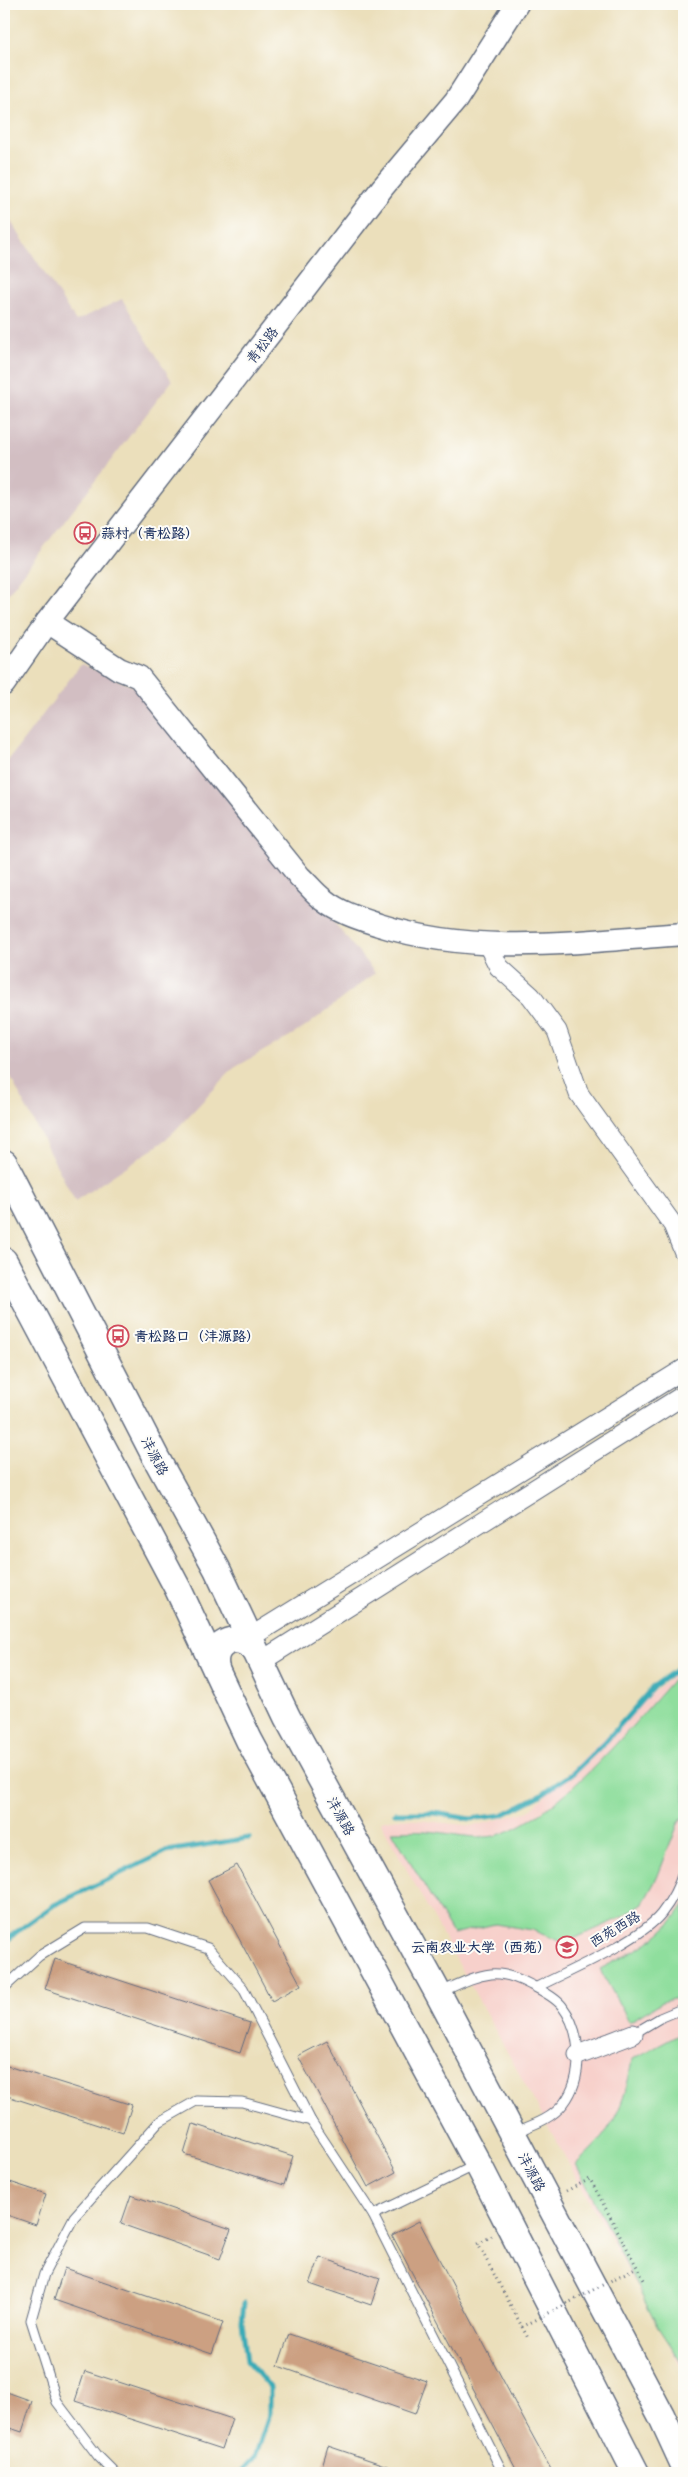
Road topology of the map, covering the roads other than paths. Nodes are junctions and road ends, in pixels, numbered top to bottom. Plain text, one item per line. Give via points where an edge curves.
1 (517, 4) edge
2 (47, 622) junction
3 (4, 684) edge
4 (684, 934) edge
5 (488, 945) junction
6 (4, 1163) edge
7 (684, 1252) edge
8 (4, 1261) edge
9 (684, 1369) edge
10 (684, 1395) edge
11 (217, 1569) junction
12 (178, 1589) junction
13 (255, 1649) junction
14 (216, 1669) junction
15 (684, 1870) edge
16 (537, 1987) junction
17 (4, 1988) edge
18 (438, 1993) junction
19 (684, 2008) edge
20 (634, 2034) joint
21 (578, 2055) junction
22 (312, 2121) junction
23 (512, 2134) junction
24 (478, 2164) junction
25 (372, 2215) junction
26 (684, 2465) edge
27 (115, 2473) edge
28 (503, 2473) edge
29 (636, 2473) edge

1 - 2 street, 青松路 via 456,100 383,187
2 - 3 street, 青松路
2 - 5 street via 119,669 139,677 300,877 325,901 358,918 411,935
4 - 5 street
5 - 7 street via 499,967 531,996 556,1031 579,1094 673,1225
6 - 11 main road, 沣源路
8 - 12 main road
9 - 13 street
10 - 13 street
11 - 12 main road via 218,1582 206,1597 187,1597
11 - 13 main road, 沣源路
12 - 14 main road
13 - 14 main road via 244,1641 225,1642 215,1657
13 - 18 main road, 沣源路 via 287,1717
14 - 24 main road via 249,1740
15 - 16 lane, 西苑西路 via 677,1890 661,1914 642,1931
16 - 18 lane via 519,1978 493,1974 476,1977
16 - 21 lane via 562,2005 573,2026
17 - 22 lane via 39,1956 85,1928 148,1928 208,1948 243,1988
18 - 23 main road, 沣源路
19 - 20 lane
20 - 21 street
21 - 23 lane via 576,2076 565,2102 551,2117
22 - 25 lane
22 - 27 lane via 242,2102 196,2101 159,2122 74,2217 44,2274 31,2320 57,2402
23 - 26 main road, 沣源路 via 661,2415
24 - 25 lane
24 - 29 main road
25 - 28 lane

